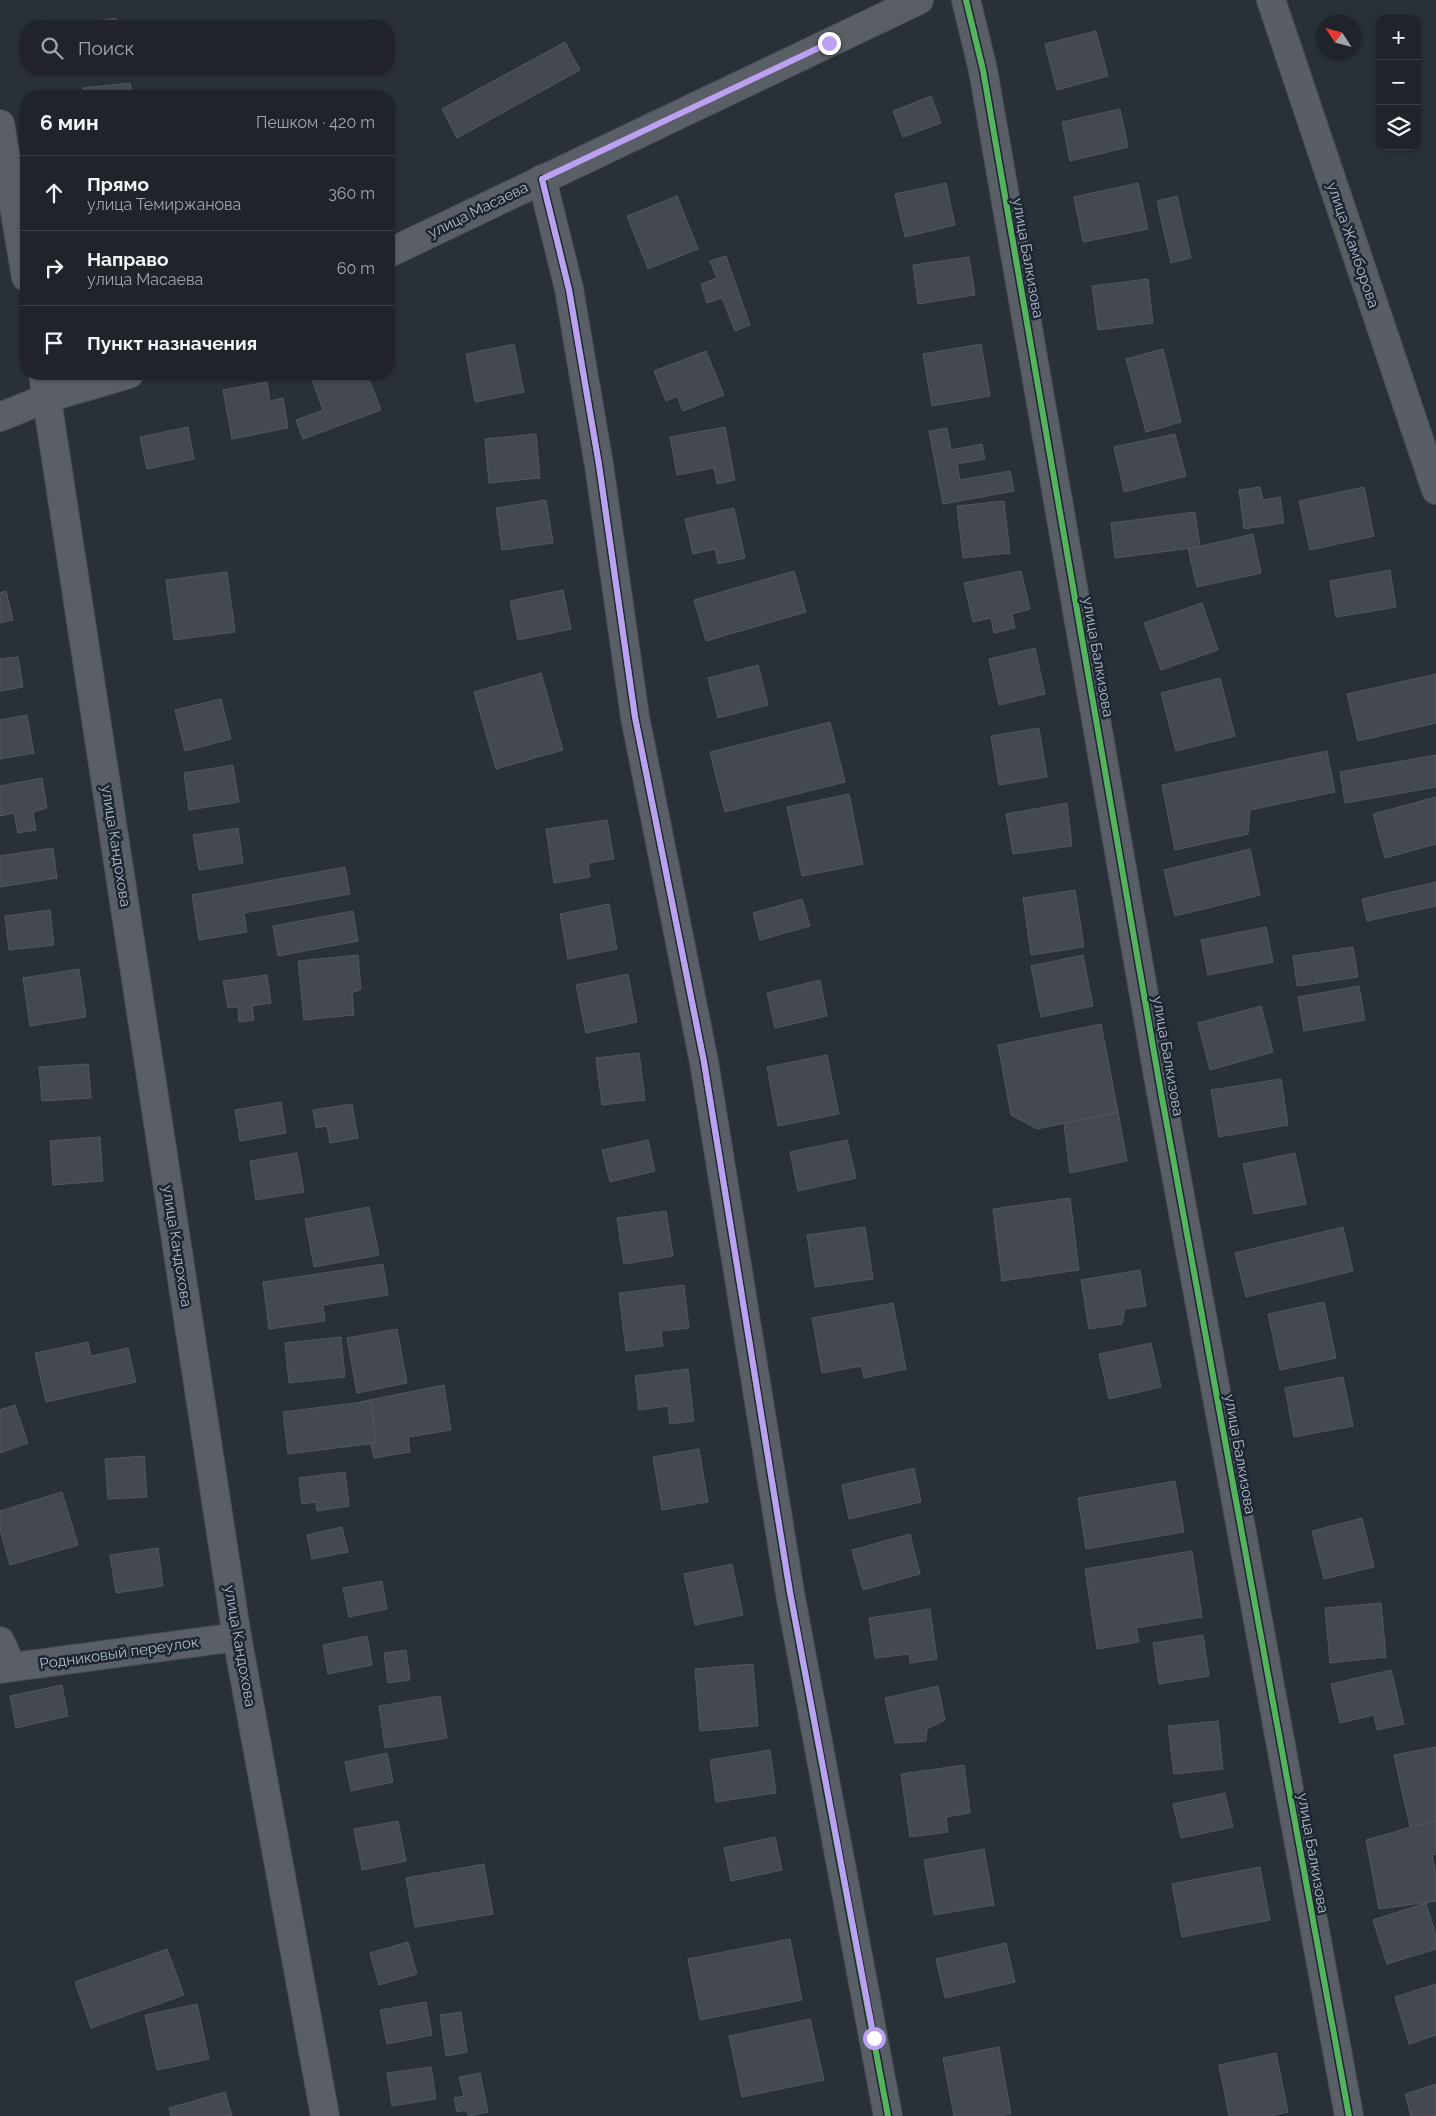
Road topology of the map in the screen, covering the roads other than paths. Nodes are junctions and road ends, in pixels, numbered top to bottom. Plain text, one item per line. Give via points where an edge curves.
1 (919, 0) edge
2 (966, 0) edge
3 (1271, 0) edge
4 (0, 124) edge
5 (542, 179) junction
6 (20, 242) edge
7 (395, 250) edge
8 (87, 380) edge
9 (45, 386) edge
10 (0, 417) edge
11 (1436, 490) edge
12 (237, 1637) junction
13 (0, 1641) edge
14 (6, 1668) edge
15 (325, 2116) edge
16 (888, 2116) edge
17 (1349, 2116) edge

1 - 5 street, улица Масаева
2 - 17 street, улица Балкизова via 983,70 1162,1097
3 - 11 street, улица Жамборова
4 - 6 street
5 - 7 street, улица Масаева
5 - 16 street via 569,290 599,465 635,717 704,1062 790,1592
8 - 9 street
9 - 10 street
9 - 12 street, улица Кандохова
12 - 14 street, Родниковый переулок
12 - 15 street, улица Кандохова
13 - 14 street

